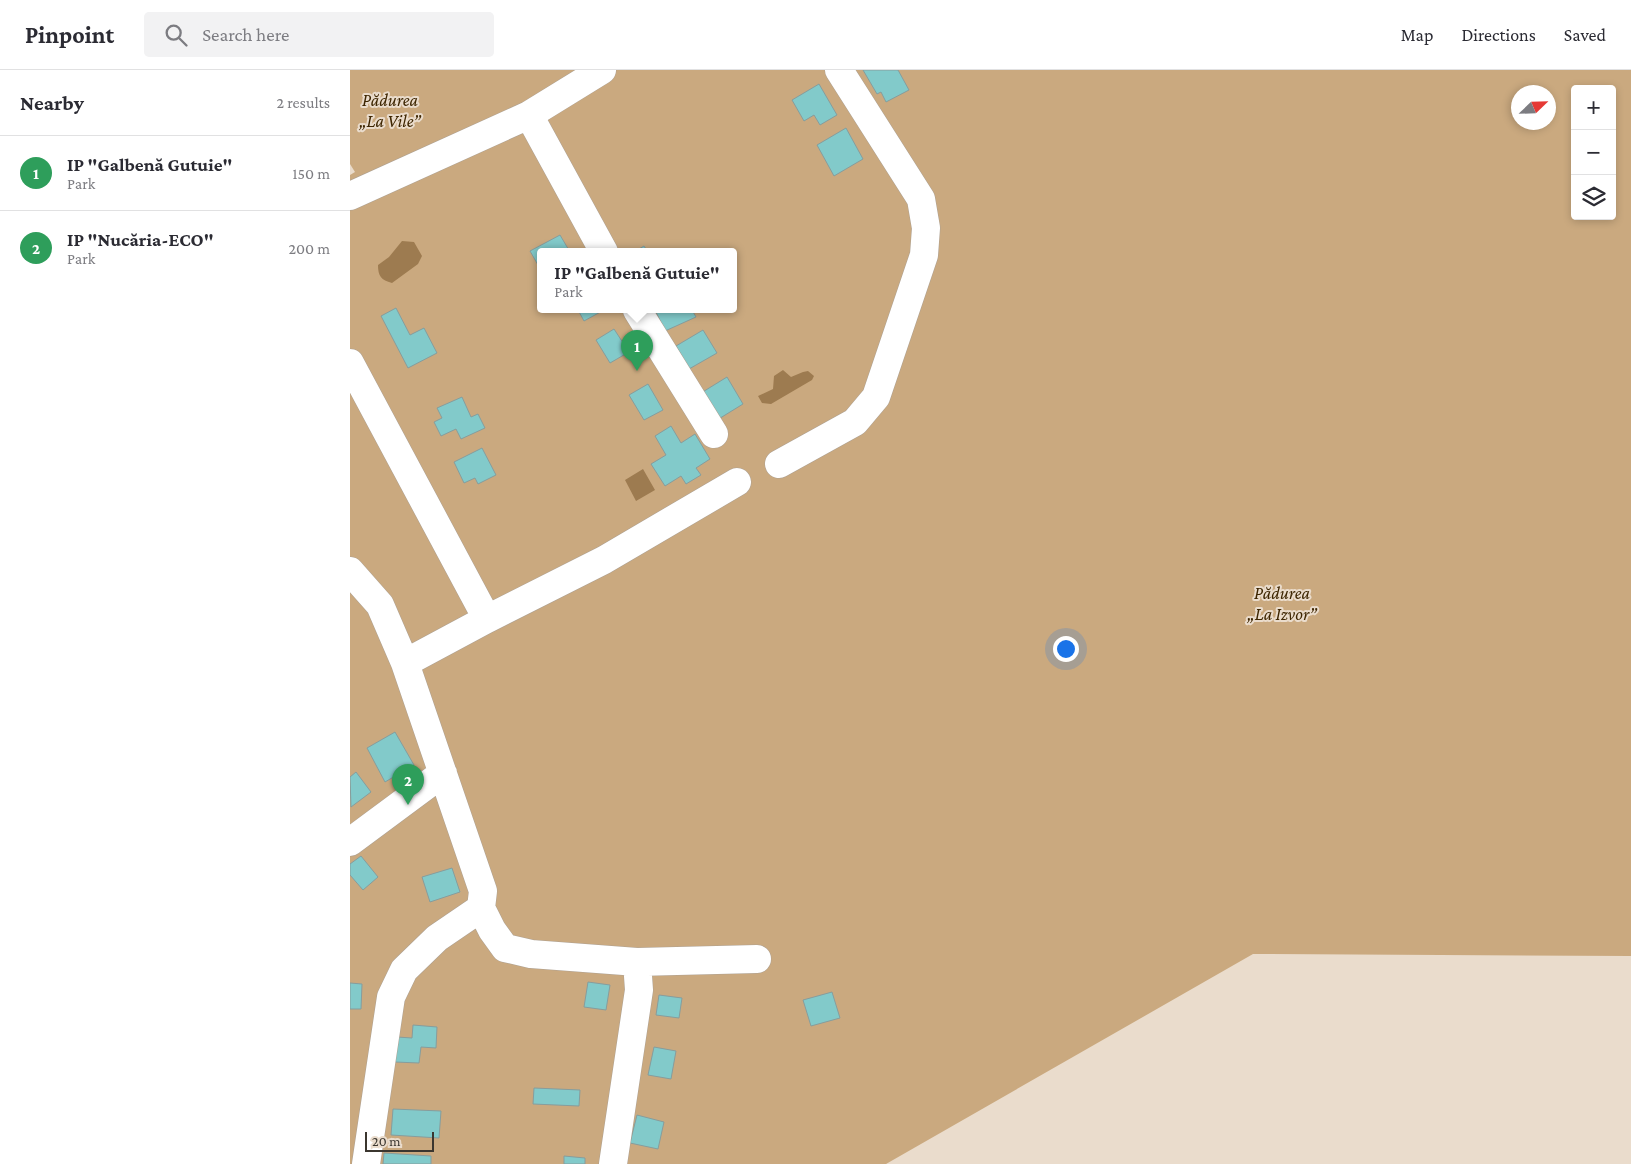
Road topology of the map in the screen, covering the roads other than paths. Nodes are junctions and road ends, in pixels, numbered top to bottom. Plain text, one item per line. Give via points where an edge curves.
1 (602, 70) edge
2 (838, 70) edge
3 (529, 115) junction
4 (350, 196) edge
5 (602, 248) edge
6 (639, 313) edge
7 (350, 363) edge
8 (714, 434) dead end
9 (779, 464) dead end
10 (738, 482) dead end
11 (350, 571) edge
12 (486, 619) junction
13 (405, 663) junction
14 (443, 773) junction
15 (350, 842) edge
16 (481, 908) junction
17 (757, 959) dead end
18 (637, 962) junction
19 (366, 1164) edge
20 (613, 1164) edge

1 - 3 street
2 - 9 street via 921,199 926,228 924,255 876,397 855,422
3 - 4 street
3 - 5 street
6 - 8 street
7 - 12 street
10 - 12 street via 604,560
11 - 13 street via 380,605
12 - 13 street
13 - 14 street
14 - 15 street
14 - 16 street via 484,891
16 - 18 street via 505,948 531,954
16 - 19 street via 437,938 404,970 391,997
17 - 18 street
18 - 20 street via 638,990

